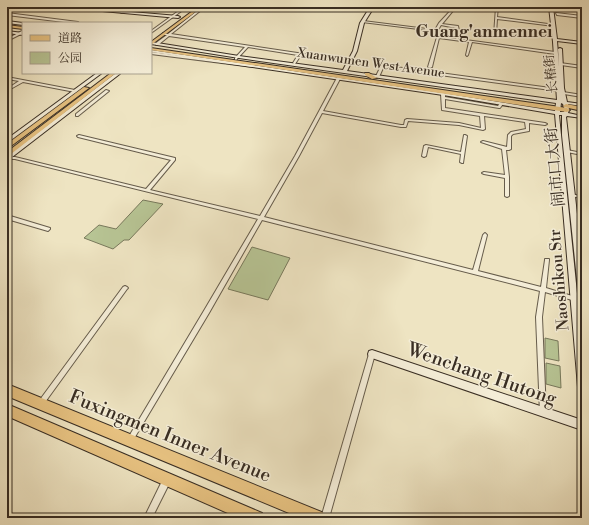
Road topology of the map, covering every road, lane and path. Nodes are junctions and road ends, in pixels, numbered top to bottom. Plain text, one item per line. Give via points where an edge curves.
1 (60, 7) edge
2 (130, 7) edge
3 (186, 7) edge
4 (192, 7) edge
5 (200, 7) edge
6 (204, 7) edge
7 (372, 7) edge
8 (455, 7) edge
9 (497, 7) edge
10 (551, 7) edge
11 (556, 7) edge
12 (121, 12) junction
13 (7, 14) edge
14 (557, 14) junction
15 (172, 17) junction
16 (178, 17) junction
17 (582, 17) edge
18 (496, 18) junction
19 (45, 19) junction
20 (7, 22) edge
21 (39, 22) edge
22 (70, 22) edge
23 (363, 22) junction
24 (22, 24) edge
25 (440, 24) junction
26 (554, 25) junction
27 (7, 29) edge
28 (152, 31) edge
29 (437, 31) junction
30 (22, 32) edge
31 (166, 34) junction
32 (496, 34) dead end
33 (438, 37) junction
34 (457, 39) junction
35 (7, 40) edge
36 (557, 40) junction
37 (471, 41) junction
38 (582, 43) edge
39 (248, 46) junction
40 (152, 47) edge
41 (184, 48) junction
42 (191, 52) junction
43 (556, 53) junction
44 (300, 54) junction
45 (467, 55) dead end
46 (237, 58) junction
47 (350, 62) junction
48 (294, 63) junction
49 (561, 64) junction
50 (430, 67) dead end
51 (582, 67) edge
52 (345, 71) junction
53 (99, 74) edge
54 (105, 74) edge
55 (113, 74) edge
56 (118, 74) edge
57 (367, 74) joint
58 (338, 76) junction
59 (376, 77) junction
60 (7, 78) edge
61 (97, 80) junction
62 (22, 81) junction
63 (87, 82) junction
64 (7, 90) edge
65 (558, 90) junction
66 (75, 91) junction
67 (107, 91) dead end
68 (430, 91) junction
69 (564, 93) junction
70 (443, 96) junction
71 (582, 96) edge
72 (501, 102) junction
73 (582, 105) edge
74 (562, 108) junction
75 (582, 109) edge
76 (321, 112) junction
77 (582, 112) edge
78 (77, 115) dead end
79 (482, 115) junction
80 (582, 117) edge
81 (527, 122) junction
82 (545, 124) dead end
83 (78, 136) dead end
84 (465, 136) dead end
85 (7, 141) edge
86 (483, 142) dead end
87 (7, 147) edge
88 (504, 148) junction
89 (462, 152) junction
90 (568, 152) junction
91 (582, 154) edge
92 (424, 156) dead end
93 (7, 157) edge
94 (462, 162) dead end
95 (484, 173) dead end
96 (507, 177) junction
97 (147, 190) junction
98 (572, 195) junction
99 (507, 196) dead end
100 (582, 197) edge
101 (7, 217) edge
102 (260, 218) junction
103 (48, 229) dead end
104 (485, 235) dead end
105 (547, 260) dead end
106 (475, 272) junction
107 (126, 288) dead end
108 (542, 289) junction
109 (582, 289) edge
110 (578, 300) edge
111 (372, 354) joint
112 (582, 387) edge
113 (7, 390) edge
114 (40, 404) junction
115 (7, 410) edge
116 (543, 413) junction
117 (582, 425) edge
118 (130, 440) junction
119 (167, 480) junction
120 (148, 518) edge
121 (257, 518) edge
122 (319, 518) edge
123 (325, 518) edge

1 - 12 street
2 - 12 street
3 - 15 street
4 - 16 main road
5 - 31 main road
6 - 31 street
7 - 23 street
8 - 25 street
9 - 18 street
10 - 26 street
11 - 14 street
12 - 15 street
13 - 19 street
14 - 17 street
14 - 36 street
15 - 16 street
15 - 28 street
16 - 40 main road
18 - 26 street
18 - 32 street
19 - 21 street
19 - 22 street
20 - 24 street
23 - 29 street
23 - 47 street
25 - 29 street
25 - 34 street via 457,27
26 - 36 street
27 - 30 main road
29 - 33 street via 435,34
30 - 35 street
31 - 39 street
31 - 40 main road
33 - 34 street
33 - 50 street
34 - 37 street
36 - 38 street
36 - 43 street, 长椿街
36 - 49 street, 长椿街
37 - 43 street
37 - 45 street
39 - 44 street
39 - 46 street
40 - 41 street, Xuanwumen West Avenue
40 - 42 main road, Xuanwumen West Avenue
40 - 58 main road, Xuanwumen West Avenue via 258,66
41 - 42 main road
41 - 46 street, Xuanwumen West Avenue
42 - 46 main road, Xuanwumen West Avenue
43 - 65 street, 长椿街
44 - 47 street
44 - 48 street
46 - 48 street, Xuanwumen West Avenue
46 - 58 main road, Xuanwumen West Avenue
47 - 52 street
48 - 52 street, Xuanwumen West Avenue
49 - 51 street
49 - 69 street, 长椿街
52 - 57 street, Xuanwumen West Avenue
52 - 58 main road
53 - 63 street
54 - 61 main road
55 - 93 main road
56 - 93 street
57 - 59 main road
58 - 59 main road, Xuanwumen West Avenue
58 - 68 main road, Xuanwumen West Avenue
58 - 70 street
58 - 76 street
59 - 65 street via 382,67 388,66
59 - 74 main road, Xuanwumen West Avenue
60 - 62 street
61 - 63 street
61 - 87 main road
62 - 64 street
62 - 66 street
63 - 66 street
65 - 74 street, 长椿街
66 - 85 street
67 - 78 street
68 - 70 main road
68 - 72 main road, Xuanwumen West Avenue
69 - 71 street
69 - 74 street, 长椿街
70 - 72 street
70 - 79 street via 443,109
72 - 74 main road, Xuanwumen West Avenue
73 - 74 street, Xuanwumen West Avenue
74 - 75 highway, Xuanwumen West Avenue
74 - 77 highway, Xuanwumen West Avenue
74 - 80 street
74 - 90 street, 闹市口大街
74 - 110 street, 闹市口大街
76 - 79 street via 401,126 404,126 407,120 459,124 482,129
76 - 102 street
79 - 81 street
81 - 82 street
81 - 88 street via 528,130 512,133 509,136 509,149
83 - 97 street via 174,159
84 - 89 street
86 - 88 street
88 - 96 street
89 - 92 street via 426,146
89 - 94 street
90 - 91 street
90 - 98 street, 闹市口大街
93 - 97 street
95 - 96 street
96 - 99 street
97 - 102 street
98 - 100 street
98 - 109 street, 闹市口大街
101 - 103 street
102 - 106 street
102 - 118 street
104 - 106 street
105 - 108 street
106 - 108 street
107 - 114 street
108 - 110 street
108 - 116 street via 539,317
110 - 112 street, Naoshikou Str
111 - 116 street, Wenchang Hutong
111 - 123 street
113 - 114 highway, Fuxingmen Inner Avenue
114 - 118 highway, Fuxingmen Inner Avenue
115 - 119 highway
116 - 117 street, Wenchang Hutong
118 - 122 highway, Fuxingmen Inner Avenue
119 - 120 street
119 - 121 highway

